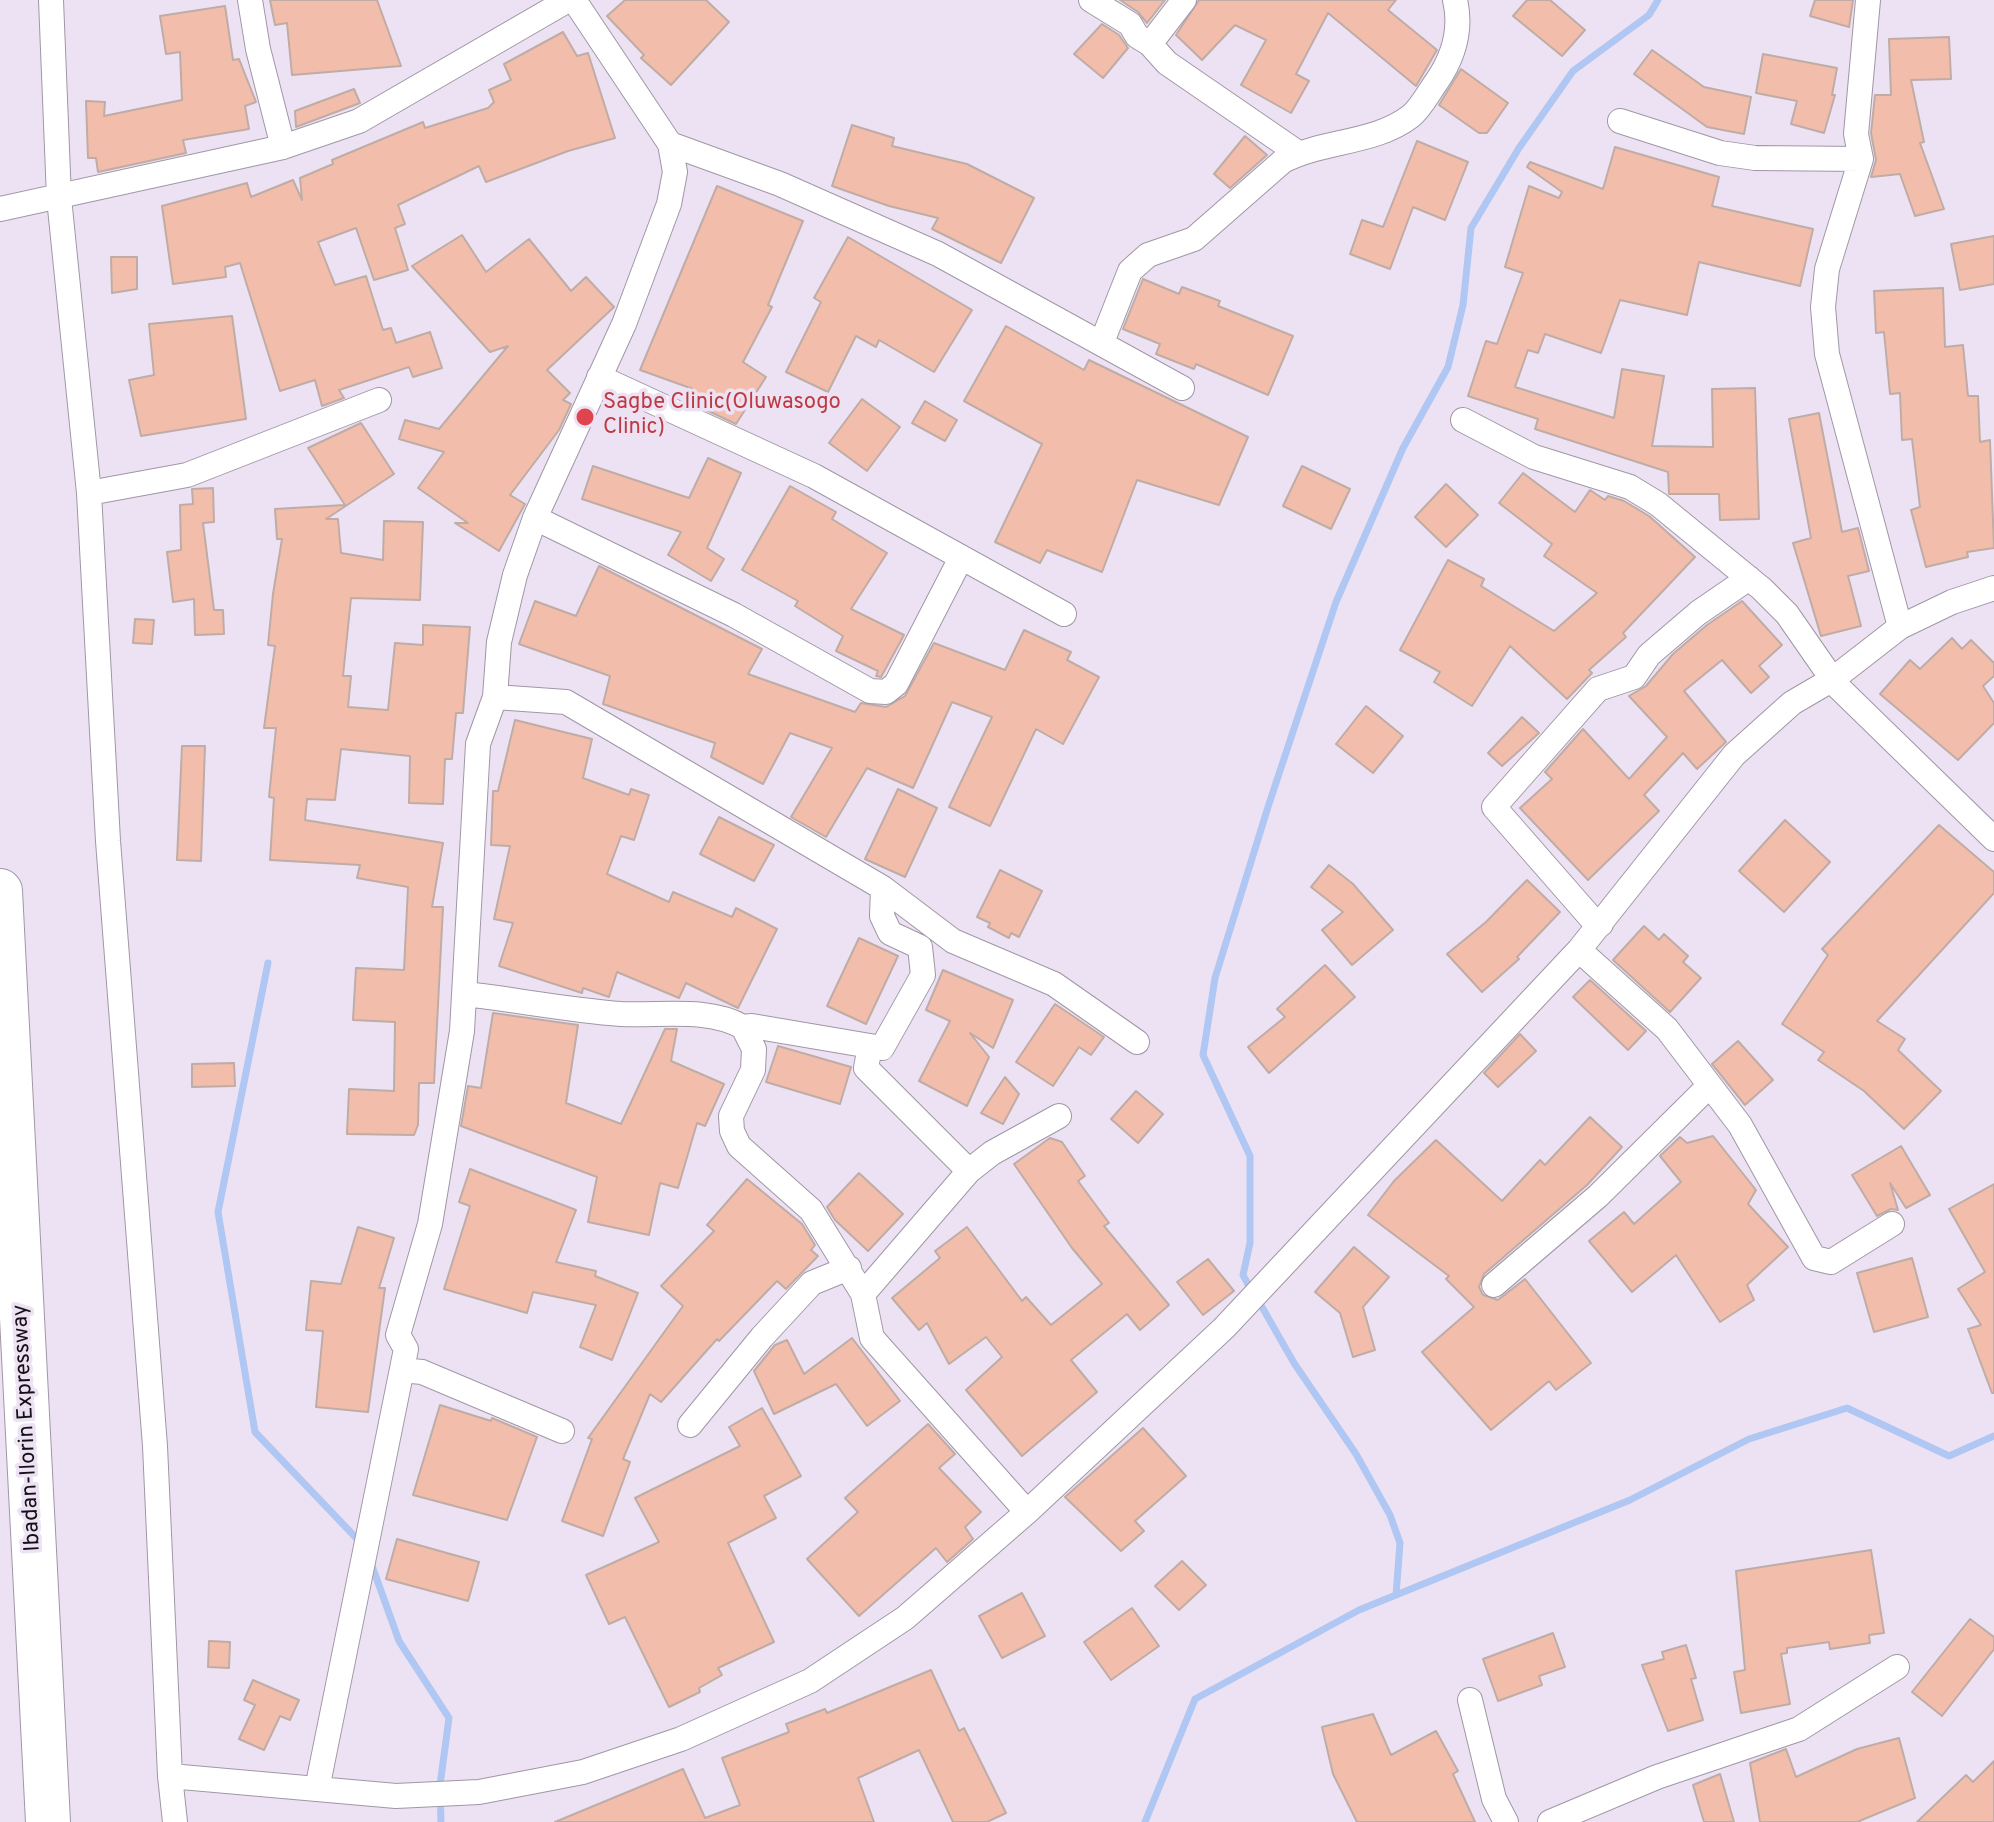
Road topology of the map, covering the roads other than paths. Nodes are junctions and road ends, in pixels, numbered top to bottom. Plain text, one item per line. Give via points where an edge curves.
1 (51, 0) edge
2 (250, 0) edge
3 (568, 0) edge
4 (574, 0) edge
5 (1091, 0) edge
6 (1184, 0) edge
7 (1455, 0) edge
8 (1868, 0) edge
9 (1150, 44) junction
10 (1620, 121) dead end
11 (670, 144) junction
12 (283, 147) junction
13 (1298, 153) junction
14 (1861, 159) junction
15 (59, 198) junction
16 (0, 209) edge
17 (1102, 342) junction
18 (599, 377) junction
19 (1182, 388) dead end
20 (379, 400) dead end
21 (1463, 420) dead end
22 (89, 493) junction
23 (535, 518) junction
24 (961, 558) junction
25 (1749, 578) junction
26 (1994, 588) edge
27 (1064, 614) dead end
28 (1900, 627) junction
29 (1833, 679) junction
30 (495, 697) junction
31 (1994, 839) edge
32 (883, 888) junction
33 (0, 891) edge
34 (1601, 924) junction
35 (1579, 950) junction
36 (466, 994) junction
37 (743, 1027) junction
38 (1137, 1042) dead end
39 (870, 1046) junction
40 (1708, 1087) junction
41 (1059, 1116) dead end
42 (969, 1171) junction
43 (1892, 1224) dead end
44 (849, 1268) junction
45 (1494, 1285) dead end
46 (863, 1294) junction
47 (402, 1370) junction
48 (690, 1425) dead end
49 (562, 1431) dead end
50 (1027, 1512) junction
51 (1897, 1667) dead end
52 (1470, 1700) dead end
53 (170, 1776) junction
54 (317, 1789) junction
55 (48, 1822) edge
56 (175, 1822) edge
57 (1506, 1822) edge
58 (1550, 1822) edge

1 - 15 street
2 - 12 street
3 - 12 street via 359,121
4 - 11 street
5 - 9 street via 1130,24
6 - 9 street
7 - 13 street via 1459,17 1452,59 1414,114 1392,128
8 - 14 street via 1856,134
9 - 13 street via 1167,63
10 - 14 street via 1720,153
11 - 17 street via 780,184 938,254
11 - 18 street via 675,172 669,204
12 - 15 street
13 - 17 street via 1194,239 1148,255 1130,271
14 - 28 street via 1827,269 1823,307 1827,354
15 - 16 street
15 - 22 street
17 - 19 street
18 - 23 street
18 - 24 street via 814,476
20 - 22 street via 187,475
21 - 25 street via 1534,457 1630,487
22 - 53 street via 108,841 155,1446
23 - 24 street via 734,615 870,691 886,692 896,684
23 - 30 street via 499,642
24 - 27 street
25 - 29 street via 1787,614
25 - 34 street via 1688,621 1649,655 1634,677 1598,689 1494,807
26 - 28 street
28 - 29 street
29 - 31 street
29 - 34 street via 1792,703 1734,755
30 - 32 street via 566,702
30 - 36 street via 478,744
32 - 38 street via 953,941 1054,984
32 - 39 street via 882,916 890,933 920,947 923,975 882,1048
33 - 55 highway, Ibadan-Ilorin Expressway
34 - 35 street
35 - 40 street via 1667,1029
35 - 50 street via 1224,1328
36 - 37 street via 618,1014 709,1015
36 - 47 street via 430,1224 398,1335 406,1349
37 - 39 street
37 - 44 street via 754,1049 753,1070 731,1116 732,1131 739,1146 811,1210
39 - 42 street via 866,1068
40 - 43 street via 1740,1125 1814,1258 1831,1262
40 - 45 street via 1598,1196
41 - 42 street
42 - 46 street
44 - 46 street
44 - 48 street via 812,1283
46 - 50 street via 872,1338
47 - 49 street via 422,1372
47 - 54 street
50 - 54 street via 905,1618 810,1681 681,1739 583,1772 479,1792 396,1796
51 - 58 street via 1799,1729 1657,1777
52 - 57 street via 1494,1799
53 - 54 street
53 - 56 street

